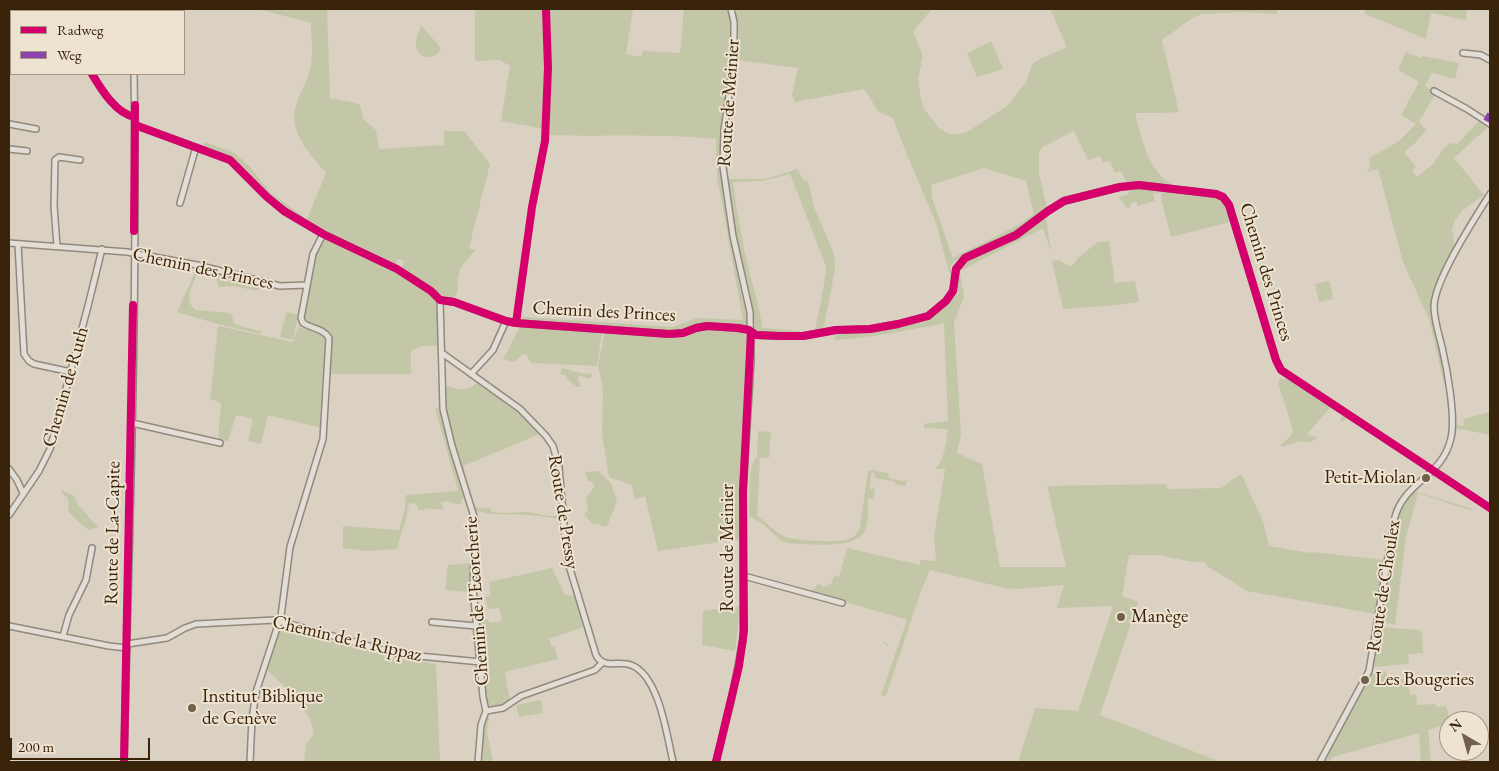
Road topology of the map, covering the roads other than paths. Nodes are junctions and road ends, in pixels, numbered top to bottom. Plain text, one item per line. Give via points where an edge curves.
1 (731, 9) edge
2 (1463, 53) dead end
3 (1490, 60) edge
4 (93, 75) edge
5 (134, 75) edge
6 (1434, 91) dead end
7 (135, 117) junction
8 (9, 124) edge
9 (135, 124) junction
10 (1490, 124) edge
11 (36, 129) dead end
12 (196, 147) junction
13 (9, 149) edge
14 (27, 151) dead end
15 (80, 160) dead end
16 (1490, 194) edge
17 (180, 203) dead end
18 (322, 234) junction
19 (9, 243) edge
20 (18, 244) junction
21 (57, 246) junction
22 (102, 249) junction
23 (134, 254) junction
24 (306, 285) junction
25 (440, 300) junction
26 (506, 321) junction
27 (752, 332) junction
28 (442, 354) junction
29 (71, 372) junction
30 (471, 374) junction
31 (132, 423) junction
32 (220, 443) dead end
33 (9, 469) edge
34 (1434, 471) junction
35 (23, 493) junction
36 (1490, 508) edge
37 (9, 516) edge
38 (556, 521) dead end
39 (563, 523) junction
40 (92, 548) dead end
41 (744, 576) junction
42 (842, 603) dead end
43 (279, 621) junction
44 (432, 622) dead end
45 (9, 626) edge
46 (476, 626) junction
47 (63, 636) junction
48 (127, 646) junction
49 (481, 662) junction
50 (602, 662) junction
51 (486, 711) junction
52 (124, 762) edge
53 (250, 762) edge
54 (478, 762) edge
55 (673, 762) edge
56 (716, 762) edge
57 (1320, 762) edge

1 - 27 street, Route de Meinier via 734,60 724,130 723,167
2 - 3 street via 1481,55
4 - 7 street via 116,106
5 - 7 street, Route de La-Capite
6 - 10 street
7 - 9 street, Route de La-Capite
8 - 11 street
9 - 12 street, Chemin des Princes
9 - 23 street, Route de La-Capite
12 - 17 street
12 - 18 street, Chemin des Princes via 234,162 278,207
13 - 14 street
15 - 21 street via 59,157 55,160
16 - 34 street, Route de Choulex via 1450,263 1435,299 1434,314 1447,371 1452,428 1448,449
18 - 24 street via 313,254
18 - 25 street, Chemin des Princes via 397,269 432,291
19 - 20 street, Chemin des Princes
20 - 21 street, Chemin des Princes
20 - 29 street via 24,354 34,364
21 - 22 street, Chemin des Princes
22 - 23 street, Chemin des Princes
22 - 29 street, Chemin de Ruth
23 - 24 street, Chemin des Princes via 196,265 280,286
23 - 31 street, Route de La-Capite
24 - 43 street via 301,321 324,332 329,341 324,431 290,547
25 - 26 street, Chemin des Princes
25 - 28 street
26 - 27 street, Chemin des Princes via 663,334 683,333 707,326
26 - 30 street via 493,350
27 - 34 street, Chemin des Princes via 756,335 803,336 836,330 879,328 925,317 952,294 955,272 961,261 1012,237 1068,200 1139,185 1216,194 1229,205 1279,367
27 - 41 street, Route de Meinier via 744,490
28 - 30 street, Route de Pressy
28 - 46 street, Chemin de l'Ecorcherie via 443,410 475,520 472,581
29 - 35 street, Chemin de Ruth via 54,438 39,471
30 - 39 street, Route de Pressy via 525,413 551,443 559,467
31 - 32 street
31 - 48 street, Route de La-Capite
33 - 35 street
34 - 36 street, Chemin des Princes
34 - 57 street, Route de Choulex via 1411,490 1398,508 1369,671
35 - 37 street, Chemin de Ruth
38 - 39 street
39 - 50 street, Route de Pressy via 567,559 594,650
40 - 47 street via 86,580
41 - 42 street
41 - 56 street, Route de Meinier via 741,656
43 - 48 street, Chemin de la Rippaz via 196,624 167,638
43 - 49 street, Chemin de la Rippaz via 398,654
43 - 53 street via 256,692
44 - 46 street
45 - 47 street, Chemin de la Rippaz
46 - 49 street, Chemin de l'Ecorcherie
47 - 48 street, Chemin de la Rippaz via 110,646
48 - 52 street, Route de La-Capite
49 - 51 street, Chemin de l'Ecorcherie
50 - 51 street via 595,670 521,696 503,708
50 - 55 street via 630,664 645,676 661,709
51 - 54 street, Chemin de l'Ecorcherie

